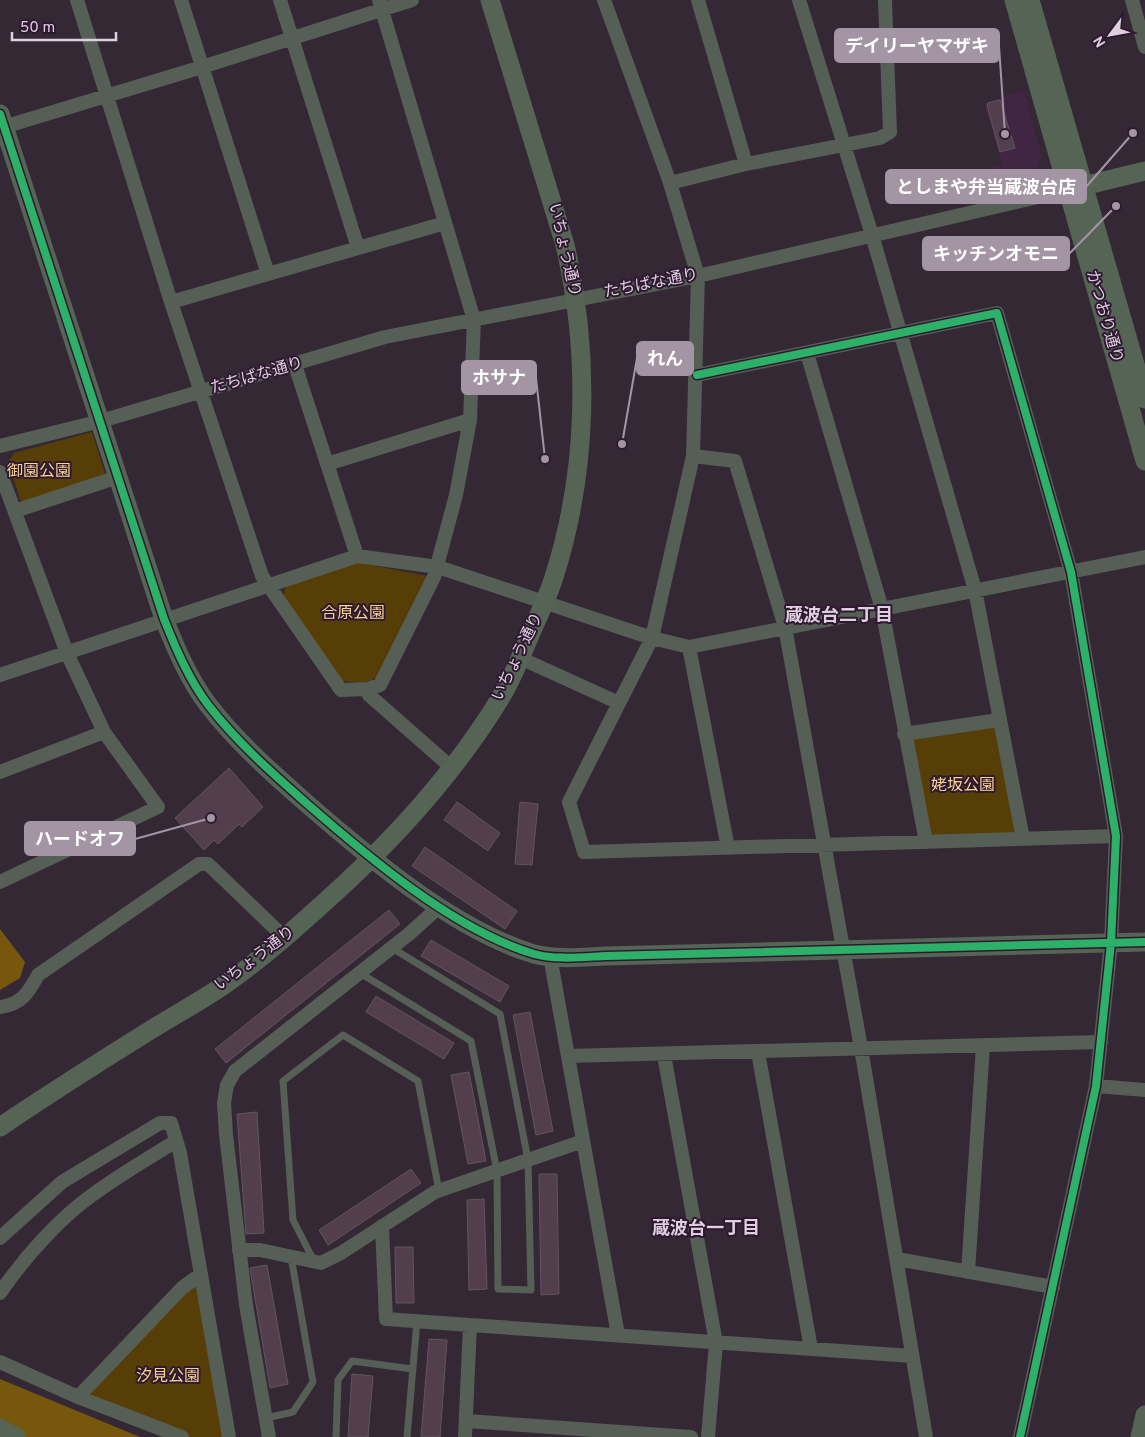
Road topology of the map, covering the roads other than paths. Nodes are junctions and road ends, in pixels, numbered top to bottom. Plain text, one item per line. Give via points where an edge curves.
1 (77, 0) edge
2 (181, 0) edge
3 (280, 0) edge
4 (412, 0) edge
5 (490, 0) edge
6 (604, 0) edge
7 (698, 0) edge
8 (799, 0) edge
9 (886, 0) edge
10 (1014, 0) edge
11 (1030, 0) edge
12 (1132, 0) edge
13 (380, 4) edge
14 (1142, 27) edge
15 (291, 37) junction
16 (1145, 47) edge
17 (202, 67) junction
18 (108, 96) junction
19 (1, 123) edge
20 (844, 145) junction
21 (746, 164) junction
22 (1145, 171) edge
23 (670, 183) junction
24 (1076, 188) junction
25 (445, 223) junction
26 (872, 235) junction
27 (358, 248) junction
28 (268, 274) junction
29 (698, 276) junction
30 (576, 298) junction
31 (171, 302) junction
32 (474, 320) junction
33 (899, 334) junction
34 (807, 353) junction
35 (296, 365) junction
36 (697, 375) junction
37 (200, 392) junction
38 (1145, 399) edge
39 (470, 420) junction
40 (101, 421) junction
41 (0, 446) edge
42 (693, 456) junction
43 (1145, 461) edge
44 (327, 464) junction
45 (0, 472) edge
46 (118, 477) junction
47 (15, 511) junction
48 (357, 556) junction
49 (1145, 557) edge
50 (438, 567) junction
51 (1071, 572) junction
52 (267, 585) junction
53 (975, 590) junction
54 (545, 601) junction
55 (882, 609) junction
56 (164, 619) junction
57 (785, 627) junction
58 (652, 638) junction
59 (689, 648) junction
60 (67, 653) junction
61 (520, 658) junction
62 (0, 675) edge
63 (368, 689) junction
64 (619, 703) junction
65 (999, 720) junction
66 (104, 732) junction
67 (904, 734) junction
68 (452, 768) junction
69 (0, 772) edge
70 (1116, 836) junction
71 (1023, 839) junction
72 (926, 842) junction
73 (825, 845) junction
74 (728, 848) junction
75 (373, 859) junction
76 (0, 882) edge
77 (440, 906) junction
78 (285, 938) junction
79 (1145, 942) edge
80 (1111, 943) junction
81 (392, 948) junction
82 (843, 949) junction
83 (550, 956) junction
84 (360, 973) junction
85 (0, 1007) edge
86 (1101, 1042) junction
87 (982, 1046) junction
88 (861, 1048) junction
89 (758, 1052) junction
90 (664, 1055) junction
91 (568, 1056) junction
92 (1096, 1086) junction
93 (1145, 1090) edge
94 (0, 1127) edge
95 (176, 1141) junction
96 (583, 1141) junction
97 (528, 1160) junction
98 (497, 1171) junction
99 (440, 1190) junction
100 (382, 1226) junction
101 (0, 1238) edge
102 (239, 1250) junction
103 (291, 1257) junction
104 (897, 1259) junction
105 (314, 1262) junction
106 (968, 1272) junction
107 (201, 1274) junction
108 (1053, 1287) junction
109 (0, 1293) edge
110 (418, 1321) junction
111 (470, 1325) junction
112 (618, 1335) junction
113 (716, 1343) junction
114 (811, 1349) junction
115 (912, 1356) junction
116 (0, 1362) edge
117 (413, 1369) junction
118 (78, 1397) junction
119 (1145, 1415) edge
120 (266, 1418) junction
121 (467, 1422) junction
122 (0, 1428) edge
123 (566, 1433) edge
124 (16, 1437) edge
125 (182, 1437) edge
126 (230, 1437) edge
127 (270, 1437) edge
128 (336, 1437) edge
129 (407, 1437) edge
130 (465, 1437) edge
131 (691, 1437) edge
132 (708, 1437) edge
133 (926, 1437) edge
134 (1020, 1437) edge
135 (1140, 1437) edge

1 - 18 street
2 - 17 street
3 - 15 street
4 - 13 street
5 - 30 street, いちょう通り via 556,211
6 - 23 street
7 - 21 street
8 - 20 street
9 - 20 street via 890,132 880,138
10 - 24 street, かつおり通り
11 - 24 street, かつおり通り
12 - 14 street
13 - 15 street
13 - 25 street
14 - 16 street
15 - 17 street
15 - 27 street
17 - 18 street
17 - 28 street
18 - 19 street
18 - 31 street
19 - 40 street
20 - 21 street
20 - 26 street
21 - 23 street
22 - 24 street, たちばな通り
23 - 29 street
24 - 26 street, たちばな通り
24 - 38 street, かつおり通り
24 - 43 street, かつおり通り
25 - 27 street
25 - 32 street
26 - 29 street, たちばな通り
26 - 33 street
27 - 28 street
28 - 31 street
29 - 30 street, たちばな通り
29 - 36 street
30 - 32 street, たちばな通り
30 - 54 street, いちょう通り via 582,411 577,467 567,527
31 - 37 street
32 - 35 street, たちばな通り via 385,337
32 - 39 street
33 - 34 street
33 - 51 street via 997,313
33 - 53 street
34 - 36 street
34 - 55 street
35 - 37 street, たちばな通り
35 - 44 street
36 - 42 street
37 - 40 street, たちばな通り
37 - 52 street
39 - 44 street
39 - 50 street
40 - 41 street, たちばな通り
40 - 46 street
42 - 57 street via 736,461
42 - 58 street
44 - 48 street
45 - 47 street
46 - 47 street
46 - 56 street
47 - 60 street
48 - 50 street
48 - 52 street
49 - 51 street
50 - 54 street
50 - 63 street via 380,685
51 - 53 street
51 - 70 street
52 - 56 street
52 - 63 street via 341,690
53 - 55 street
53 - 65 street
54 - 58 street
54 - 61 street, いちょう通り
55 - 57 street
55 - 67 street
56 - 60 street
56 - 75 street via 191,678 233,734 263,765
57 - 59 street
57 - 73 street
58 - 59 street
58 - 64 street
59 - 74 street
60 - 62 street
60 - 66 street
61 - 64 street
61 - 68 street, いちょう通り via 505,691
63 - 68 street via 369,695
64 - 74 street via 569,802 584,852
65 - 67 street
65 - 71 street
66 - 69 street
66 - 76 street via 158,807
67 - 72 street
68 - 75 street, いちょう通り
70 - 71 street
70 - 80 street
71 - 72 street
72 - 73 street
73 - 74 street
73 - 82 street
75 - 77 street
75 - 78 street, いちょう通り
77 - 81 street
77 - 83 street via 483,933 514,947
78 - 85 street via 208,864 199,864 38,974 29,991 16,1004
78 - 94 street, いちょう通り via 230,981
79 - 80 street
80 - 82 street
80 - 86 street
81 - 84 street
81 - 97 lane via 500,1014
82 - 83 street
82 - 88 street
83 - 91 street
84 - 98 lane via 471,1041
84 - 102 street via 235,1071 227,1085 224,1103 226,1135
86 - 87 street
86 - 92 street
87 - 88 street
87 - 106 street
88 - 89 street
88 - 104 street
89 - 90 street
89 - 114 street
90 - 91 street
90 - 113 street
91 - 96 street
92 - 93 street
92 - 108 street
95 - 101 street via 171,1123 160,1123 62,1182
95 - 107 street
95 - 109 street via 94,1193 22,1264
96 - 97 street
96 - 112 street
97 - 98 street
97 - 98 lane via 531,1290 498,1289
98 - 99 street
99 - 100 street
99 - 105 lane via 418,1081 343,1035 283,1080 293,1220
100 - 105 street via 341,1253 321,1263
100 - 110 street via 386,1319
102 - 103 street via 260,1250
102 - 120 street
103 - 105 street
103 - 120 lane via 312,1382 293,1412
104 - 106 street
104 - 115 street
106 - 108 street
107 - 118 street via 182,1288
107 - 126 street
108 - 134 street
110 - 111 street
110 - 117 lane
111 - 112 street
111 - 121 street
112 - 113 street
113 - 114 street
113 - 132 street
114 - 115 street
115 - 133 street
116 - 118 street
117 - 128 lane via 352,1361 338,1380
117 - 129 lane
118 - 125 street
119 - 135 street
120 - 127 street
121 - 123 street
121 - 130 street
122 - 124 street
123 - 131 street

